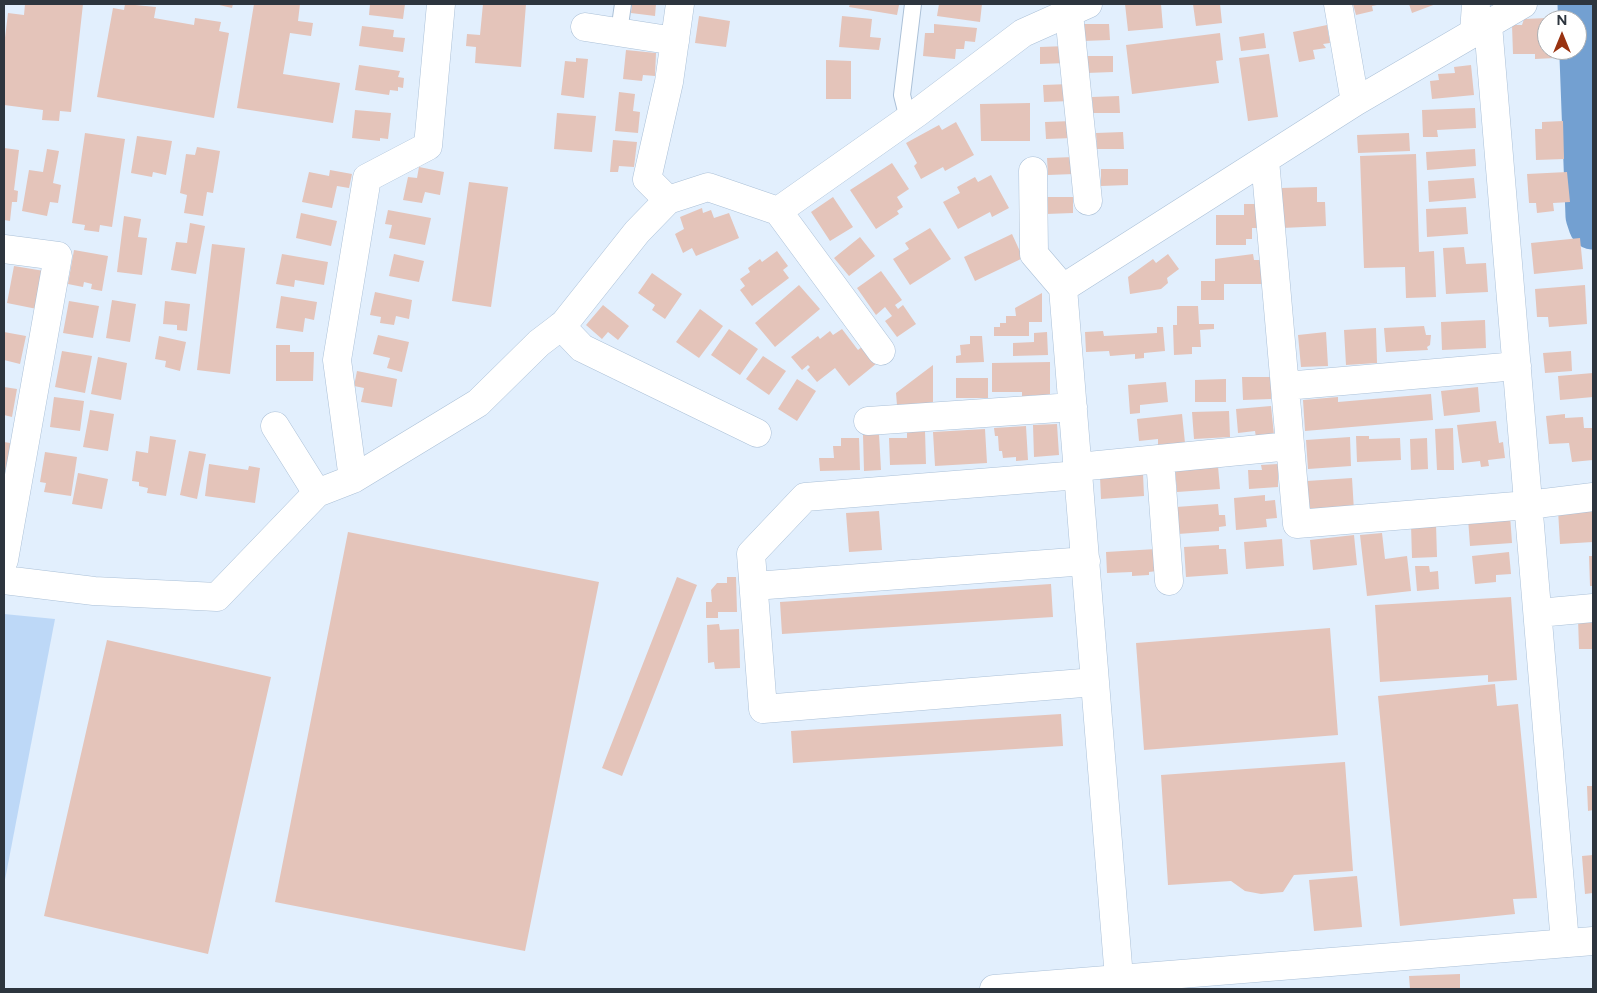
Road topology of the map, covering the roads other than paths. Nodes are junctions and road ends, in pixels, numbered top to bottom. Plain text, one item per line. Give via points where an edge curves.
1 (441, 4) edge
2 (623, 4) edge
3 (680, 4) edge
4 (913, 4) edge
5 (1338, 4) edge
6 (1523, 4) edge
7 (1075, 7) edge
8 (1479, 21) edge
9 (584, 27) dead end
10 (619, 32) junction
11 (675, 41) junction
12 (1355, 102) junction
13 (908, 119) junction
14 (1265, 160) junction
15 (1033, 171) dead end
16 (668, 200) junction
17 (1088, 201) dead end
18 (778, 211) junction
19 (4, 249) edge
20 (1063, 288) junction
21 (561, 326) junction
22 (881, 352) dead end
23 (1517, 366) junction
24 (1285, 386) junction
25 (1073, 407) junction
26 (868, 421) dead end
27 (275, 426) dead end
28 (757, 433) dead end
29 (1290, 446) junction
30 (1160, 459) junction
31 (1078, 471) junction
32 (353, 479) junction
33 (317, 493) junction
34 (1593, 497) edge
35 (1528, 505) junction
36 (4, 560) edge
37 (1086, 560) junction
38 (4, 580) edge
39 (1169, 582) dead end
40 (754, 586) junction
41 (1593, 608) edge
42 (1538, 613) junction
43 (1095, 682) junction
44 (1593, 941) edge
45 (1565, 943) junction
46 (1108, 982) edge
47 (994, 989) edge

1 - 32 street via 428,146 367,178 337,360
2 - 10 lane
3 - 11 street
4 - 13 lane via 902,95
5 - 12 street
6 - 8 street
7 - 13 street via 1023,34
7 - 17 street
8 - 12 street
8 - 23 street
9 - 10 street
10 - 11 street
11 - 16 street via 647,179
12 - 14 street
13 - 18 street
14 - 20 street
14 - 24 street
15 - 20 street via 1034,254
16 - 18 street via 708,188
16 - 21 street via 636,232
18 - 22 street
19 - 36 street via 58,256
20 - 25 street
21 - 28 street via 582,348
21 - 32 street via 478,403
23 - 24 street
23 - 35 street
24 - 29 street
25 - 26 street
25 - 31 street
27 - 33 street
29 - 30 street
29 - 35 street via 1297,524
30 - 31 street
30 - 39 street
31 - 37 street
31 - 40 street via 805,497 751,554
32 - 33 street
33 - 38 street via 217,597 94,591
34 - 35 street
35 - 42 street
37 - 40 street
37 - 43 street
40 - 43 street via 763,709
41 - 42 street
42 - 45 street
43 - 46 street
44 - 45 street
45 - 46 street
46 - 47 street

